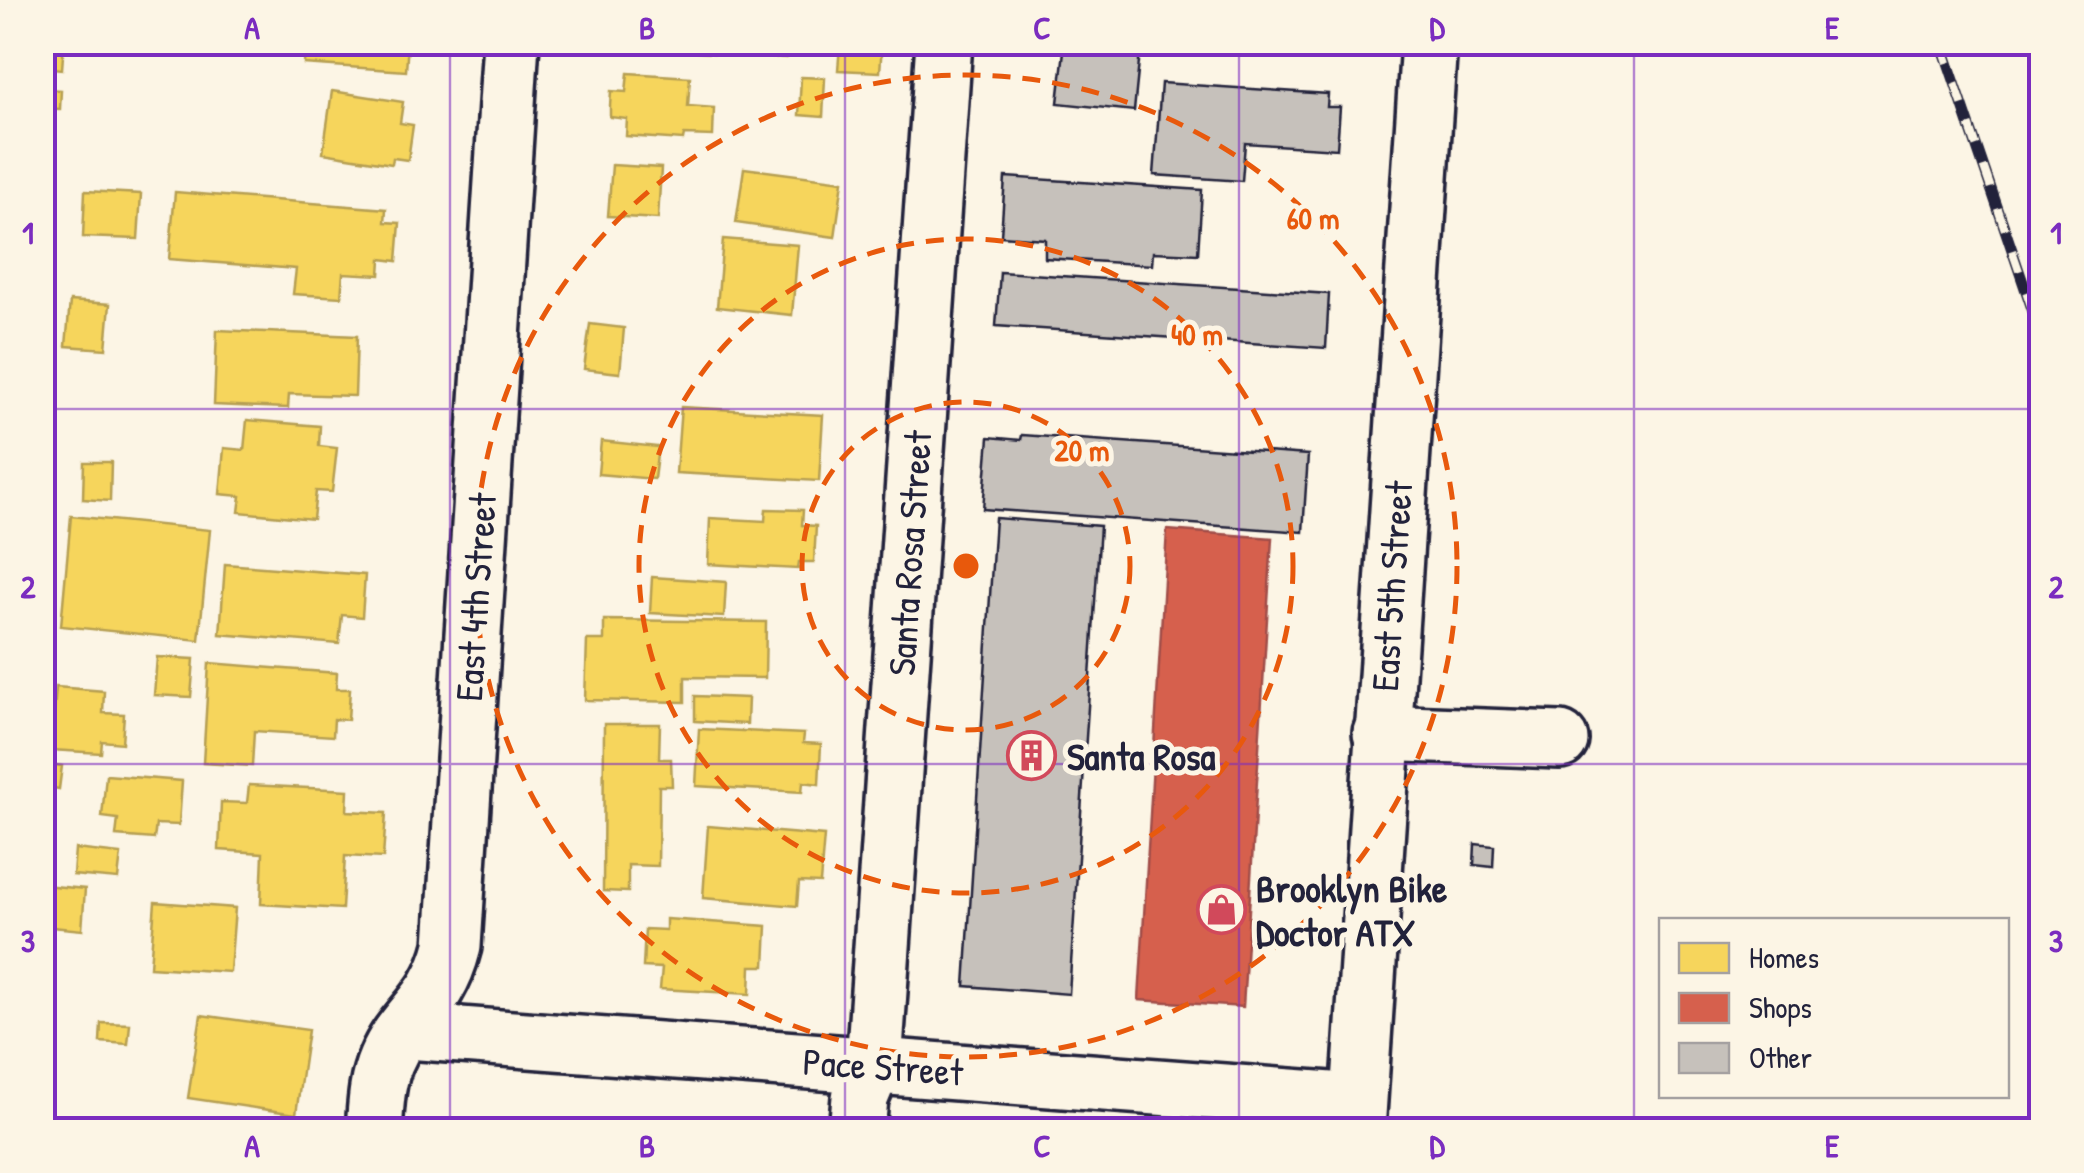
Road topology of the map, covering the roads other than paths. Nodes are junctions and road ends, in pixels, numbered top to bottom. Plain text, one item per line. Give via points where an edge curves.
1 (511, 42) edge
2 (944, 42) edge
3 (1429, 42) edge
4 (1381, 733) junction
5 (1560, 740) dead end
6 (407, 1031) junction
7 (874, 1064) junction
8 (1246, 1112) edge
9 (1357, 1116) edge
10 (374, 1130) edge
11 (857, 1130) edge

1 - 6 street, East 4th Street via 453,946 436,994
2 - 7 street, Santa Rosa Street
3 - 4 street, East 5th Street
4 - 5 street
4 - 9 street, East 5th Street
6 - 7 street, Pace Street
6 - 10 street, East 4th Street via 387,1056 378,1082
7 - 8 street, Pace Street
7 - 11 street, Santa Rosa Street via 860,1098
8 - 9 street, Pace Street

